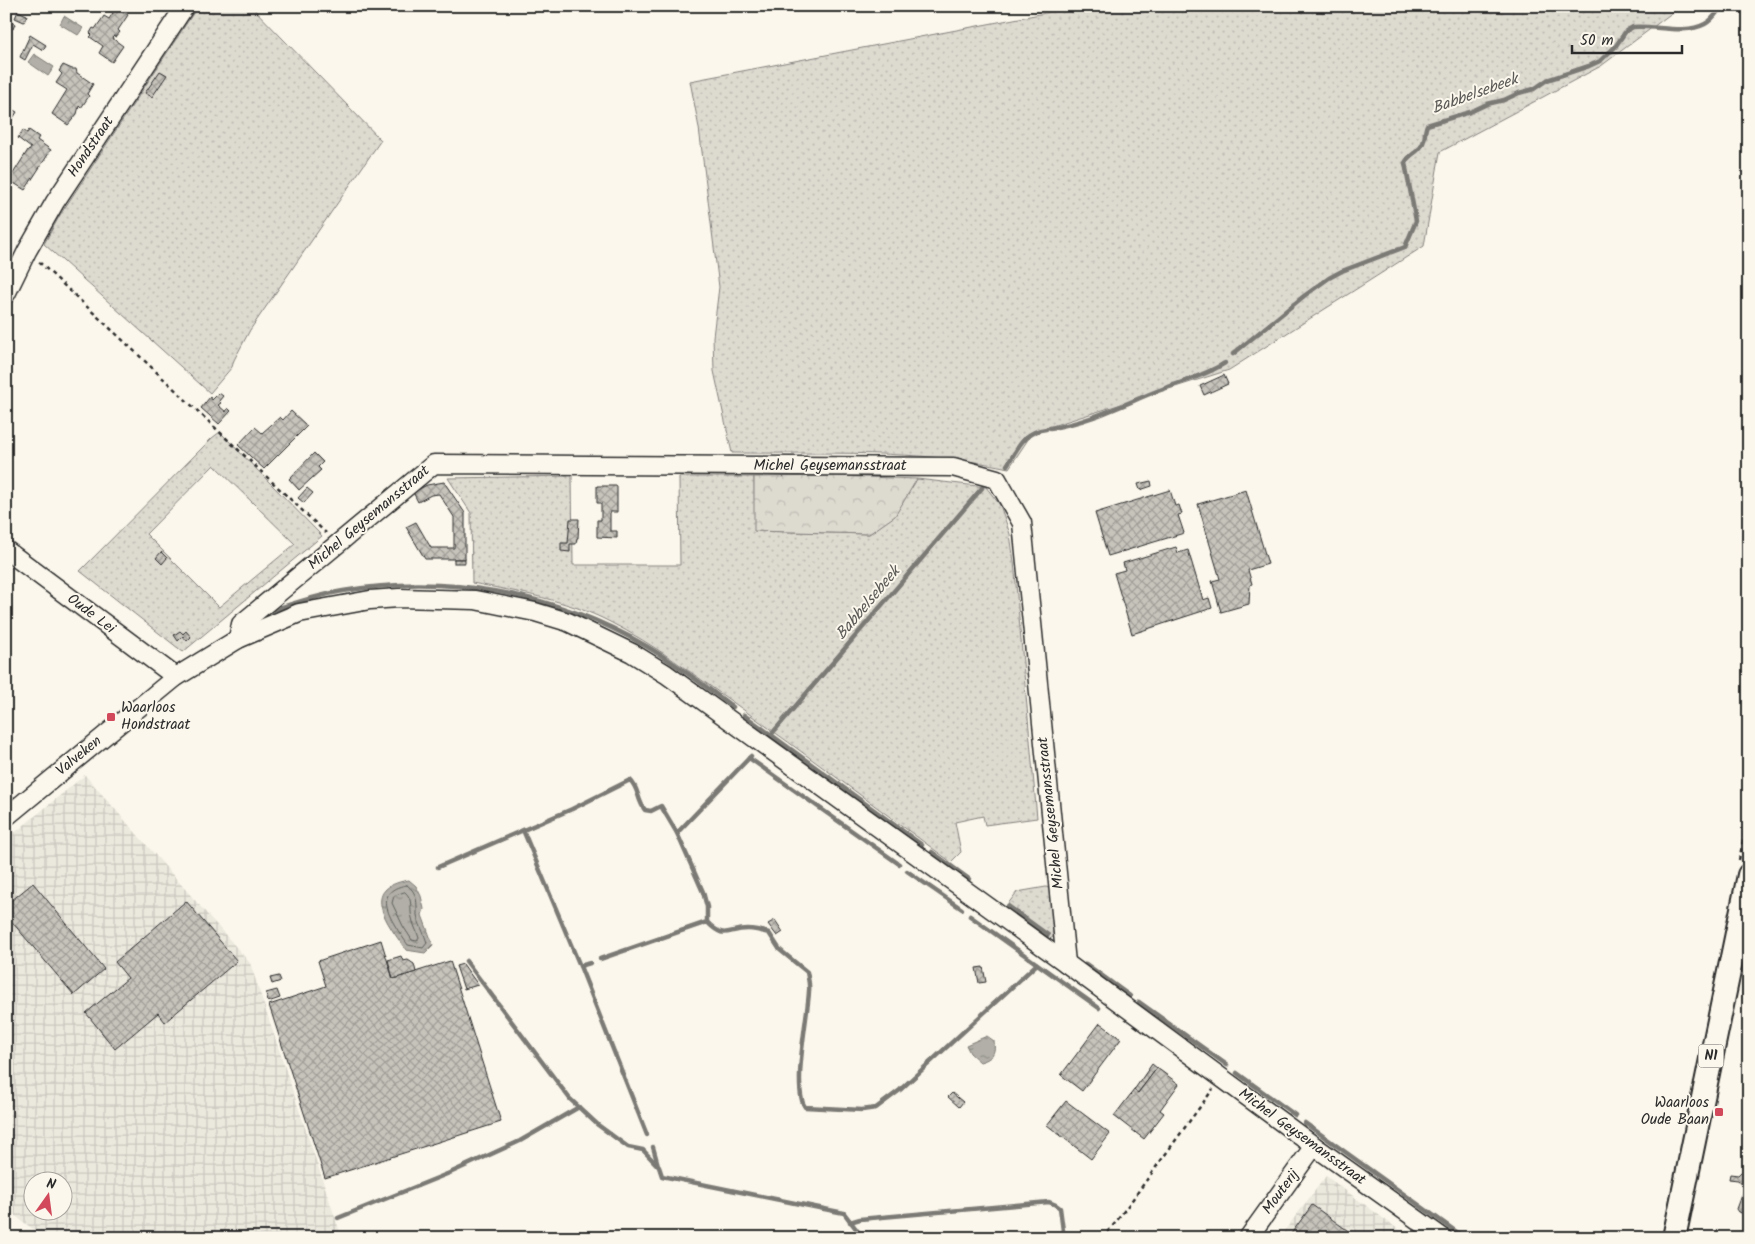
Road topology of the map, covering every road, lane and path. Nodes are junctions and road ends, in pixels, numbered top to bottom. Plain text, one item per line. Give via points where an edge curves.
1 (185, 6) edge
2 (27, 251) junction
3 (6, 294) edge
4 (337, 544) junction
5 (6, 550) edge
6 (238, 638) junction
7 (176, 677) junction
8 (6, 817) edge
9 (1749, 875) edge
10 (1066, 963) junction
11 (1221, 1078) junction
12 (1314, 1146) junction
13 (1440, 1237) edge
14 (1102, 1238) edge
15 (1248, 1238) edge
16 (1674, 1238) edge

1 - 2 street, Hondstraat via 54,202
2 - 3 street, Hondstraat
2 - 4 path
4 - 6 street, Michel Geysemansstraat via 242,624
4 - 10 street, Michel Geysemansstraat via 434,464 953,467 997,479 1022,523
5 - 7 street, Oude Lei
6 - 7 street, Michel Geysemansstraat
6 - 10 street, Michel Geysemansstraat via 299,613 399,598 475,600 568,622 632,653 666,674
7 - 8 street, Valveken
9 - 16 main road, N1
10 - 11 street, Michel Geysemansstraat
11 - 12 street, Michel Geysemansstraat
11 - 14 path
12 - 13 street, Michel Geysemansstraat
12 - 15 street, Mouterij

